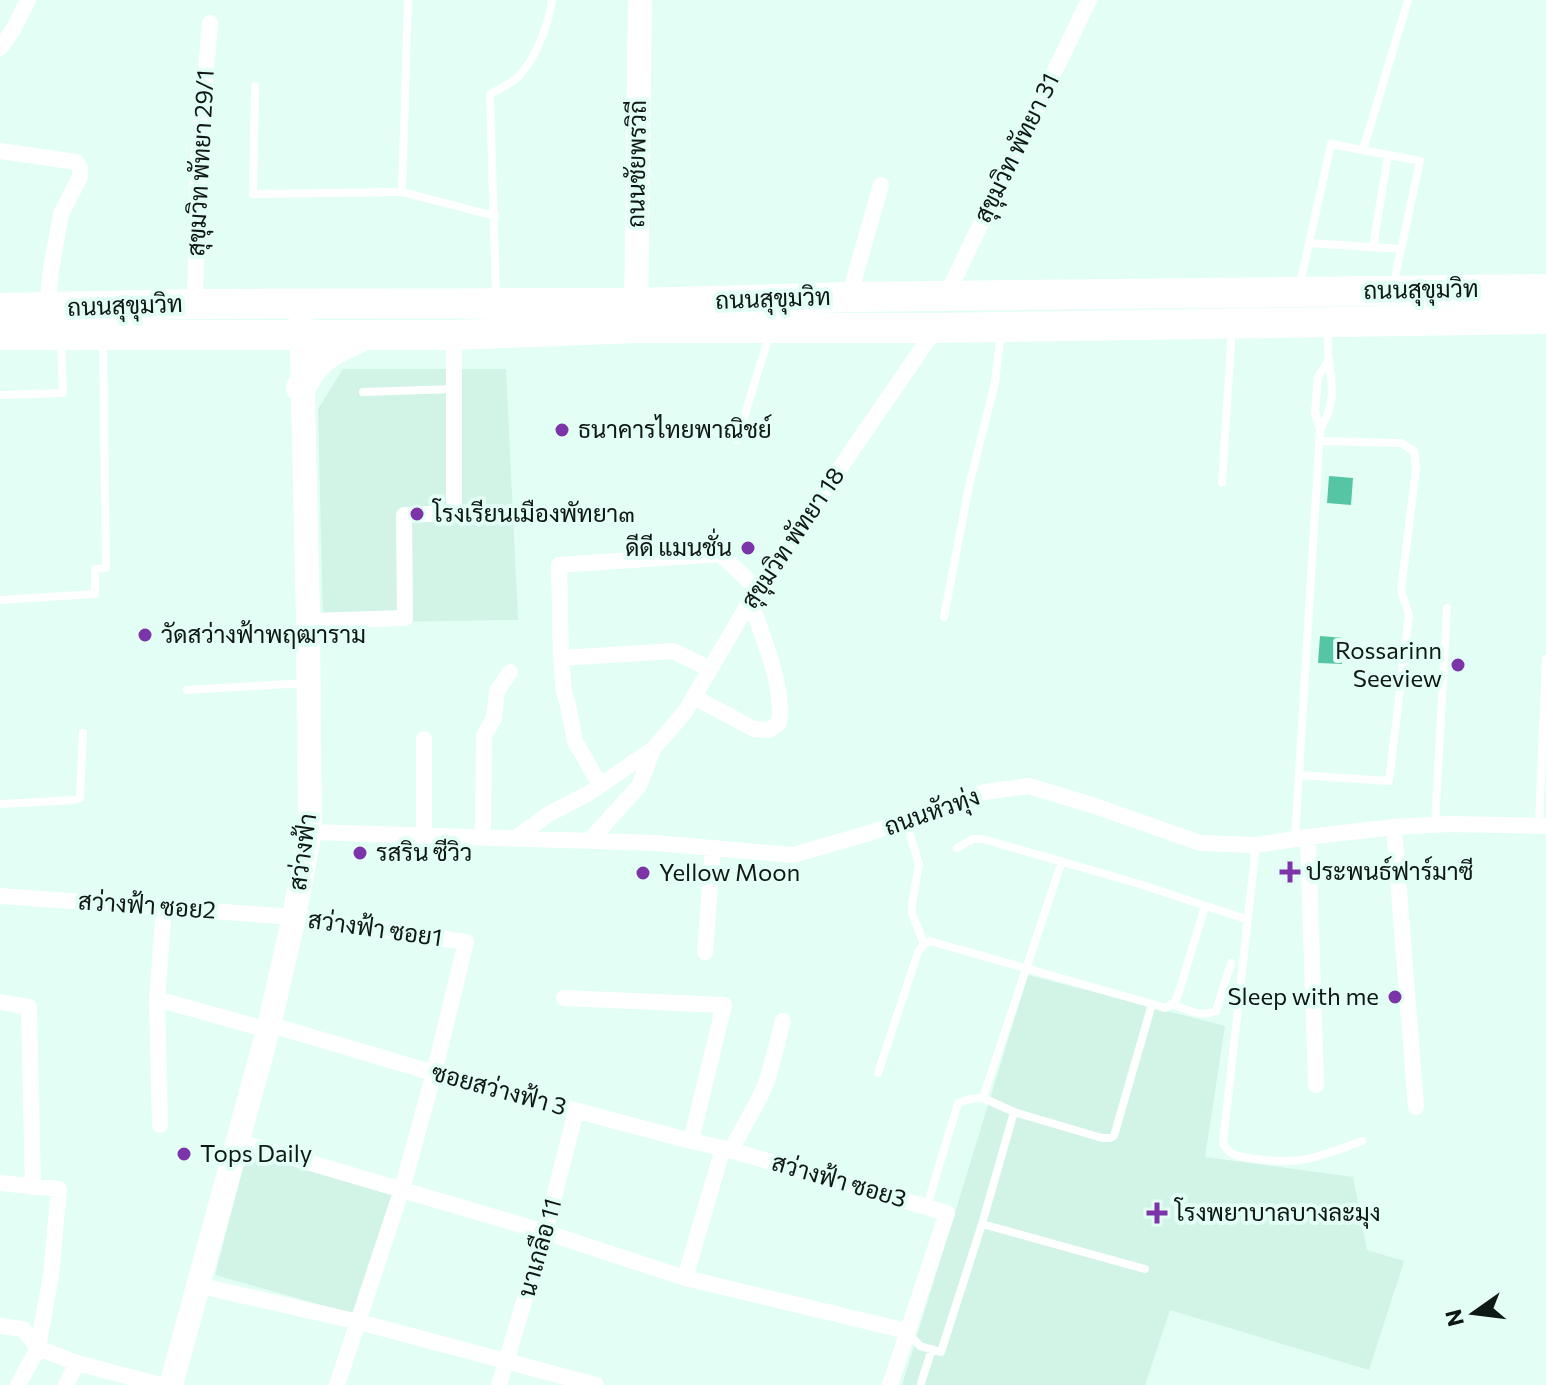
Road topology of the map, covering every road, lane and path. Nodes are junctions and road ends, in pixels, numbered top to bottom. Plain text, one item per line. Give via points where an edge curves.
1 (28, 0) edge
2 (408, 0) edge
3 (552, 0) edge
4 (640, 0) edge
5 (1089, 0) edge
6 (1408, 0) edge
7 (210, 23) dead end
8 (0, 48) edge
9 (255, 86) dead end
10 (1363, 150) junction
11 (0, 151) edge
12 (1388, 155) junction
13 (881, 185) dead end
14 (402, 192) junction
15 (495, 216) junction
16 (1309, 243) junction
17 (1373, 247) junction
18 (1401, 249) junction
19 (1546, 289) edge
20 (1392, 290) junction
21 (1298, 292) junction
22 (946, 296) junction
23 (849, 297) junction
24 (496, 302) junction
25 (301, 303) junction
26 (195, 304) junction
27 (0, 308) edge
28 (636, 315) junction
29 (1546, 319) edge
30 (54, 321) junction
31 (1232, 323) junction
32 (1328, 323) junction
33 (1002, 327) junction
34 (772, 328) junction
35 (936, 328) junction
36 (102, 334) junction
37 (0, 335) edge
38 (301, 335) junction
39 (366, 335) junction
40 (454, 335) junction
41 (1329, 360) junction
42 (301, 388) junction
43 (455, 389) junction
44 (363, 392) dead end
45 (0, 395) edge
46 (1320, 429) junction
47 (737, 440) dead end
48 (1319, 441) junction
49 (1222, 483) dead end
50 (754, 594) junction
51 (0, 600) edge
52 (1447, 608) dead end
53 (944, 617) dead end
54 (308, 621) junction
55 (561, 658) junction
56 (1546, 659) edge
57 (710, 669) junction
58 (510, 672) dead end
59 (309, 683) junction
60 (187, 690) dead end
61 (694, 697) junction
62 (1544, 728) edge
63 (83, 733) dead end
64 (424, 739) dead end
65 (653, 749) junction
66 (1299, 775) junction
67 (600, 785) junction
68 (0, 804) edge
69 (1435, 825) junction
70 (1542, 826) edge
71 (1394, 827) junction
72 (310, 832) junction
73 (910, 835) dead end
74 (424, 837) junction
75 (483, 838) junction
76 (1302, 838) junction
77 (514, 839) junction
78 (590, 840) junction
79 (1256, 845) junction
80 (713, 848) junction
81 (957, 848) dead end
82 (1062, 861) junction
83 (0, 896) edge
84 (1205, 906) junction
85 (164, 908) junction
86 (294, 917) junction
87 (1246, 919) junction
88 (924, 944) junction
89 (705, 952) dead end
90 (1231, 963) dead end
91 (1027, 968) junction
92 (564, 998) dead end
93 (157, 999) junction
94 (0, 1002) edge
95 (1152, 1004) junction
96 (1172, 1004) junction
97 (783, 1021) dead end
98 (268, 1027) junction
99 (434, 1073) junction
100 (878, 1073) dead end
101 (1316, 1085) dead end
102 (983, 1098) junction
103 (1416, 1107) dead end
104 (576, 1111) junction
105 (1014, 1112) junction
106 (160, 1125) dead end
107 (236, 1141) junction
108 (691, 1141) junction
109 (1362, 1141) dead end
110 (727, 1149) junction
111 (0, 1183) edge
112 (33, 1187) junction
113 (402, 1189) junction
114 (927, 1206) junction
115 (982, 1224) junction
116 (545, 1232) junction
117 (1145, 1269) dead end
118 (685, 1278) junction
119 (197, 1285) junction
120 (359, 1322) junction
121 (0, 1326) edge
122 (907, 1331) junction
123 (38, 1348) junction
124 (936, 1351) junction
125 (507, 1360) junction
126 (77, 1363) junction
127 (921, 1383) edge
128 (18, 1385) edge
129 (66, 1385) edge
130 (160, 1385) edge
131 (171, 1385) edge
132 (337, 1385) edge
133 (499, 1385) edge
134 (596, 1385) edge
135 (890, 1385) edge

1 - 8 street
2 - 14 lane
3 - 15 lane via 538,47 516,80 490,94
4 - 28 street, ถนนชัยพรวิถี
5 - 22 street, สุขุมวิท พัทยา 31
6 - 10 lane
7 - 26 street, สุขุมวิท พัทยา 29/1 via 198,165
9 - 14 lane via 253,194
10 - 12 lane
10 - 16 lane via 1331,144
11 - 30 street via 76,162 80,168 61,214 51,269
12 - 17 lane
12 - 18 lane via 1420,161
13 - 23 street
14 - 15 lane
15 - 24 lane
16 - 17 lane
16 - 21 lane
17 - 18 lane
18 - 20 lane
19 - 20 highway, ถนนสุขุมวิท
20 - 21 highway, ถนนสุขุมวิท
21 - 22 highway, ถนนสุขุมวิท
22 - 23 highway, ถนนสุขุมวิท
23 - 28 highway, ถนนสุขุมวิท
24 - 25 highway, ถนนสุขุมวิท
24 - 28 highway, ถนนสุขุมวิท
25 - 26 highway, ถนนสุขุมวิท
25 - 38 street, สว่างฟ้า
26 - 30 highway, ถนนสุขุมวิท
27 - 30 highway, ถนนสุขุมวิท
28 - 34 highway, ถนนสุขุมวิท
28 - 40 highway, ถนนสุขุมวิท
29 - 32 highway, ถนนสุขุมวิท
30 - 36 highway, ถนนสุขุมวิท
30 - 37 highway, ถนนสุขุมวิท
30 - 45 lane via 63,393
31 - 32 highway, ถนนสุขุมวิท
31 - 33 highway, ถนนสุขุมวิท
31 - 49 lane
32 - 41 lane
33 - 35 highway, ถนนสุขุมวิท
33 - 53 lane via 995,383
34 - 35 highway, ถนนสุขุมวิท
34 - 47 lane
35 - 50 street, สุขุมวิท พัทยา 18
36 - 38 highway, ถนนสุขุมวิท
36 - 51 lane via 106,568 95,569 95,594
38 - 39 highway, ถนนสุขุมวิท
38 - 42 street, สว่างฟ้า
39 - 40 highway, ถนนสุขุมวิท
39 - 42 highway via 319,359
40 - 43 street
41 - 46 lane via 1329,416
41 - 46 lane via 1318,377 1315,412
42 - 54 street, สว่างฟ้า
43 - 44 lane
43 - 54 street via 454,513 404,515 405,618
46 - 48 lane
48 - 66 lane
48 - 66 lane via 1401,443 1414,451 1401,591 1409,615 1389,781
50 - 55 street via 720,554 559,565
50 - 57 street, สุขุมวิท พัทยา 18
50 - 61 street via 778,688 779,723 769,730 754,729
52 - 69 lane
54 - 59 street, สว่างฟ้า
55 - 57 street via 673,651
55 - 67 street via 575,741
56 - 62 lane
57 - 61 street, สุขุมวิท พัทยา 18
58 - 75 street via 497,691 494,718 484,736
59 - 60 lane
59 - 72 street, สว่างฟ้า
61 - 65 street, สุขุมวิท พัทยา 18
62 - 70 lane
63 - 68 lane via 80,798
64 - 74 street
65 - 67 street, สุขุมวิท พัทยา 18
65 - 78 street, สุขุมวิท พัทยา 18 via 639,786
66 - 76 lane
67 - 77 street, สุขุมวิท พัทยา 18
69 - 70 street, ถนนหัวทุ่ง
69 - 71 street, ถนนหัวทุ่ง
71 - 76 street, ถนนหัวทุ่ง
71 - 103 street
72 - 74 street, ถนนหัวทุ่ง
72 - 86 street, สว่างฟ้า
73 - 88 lane via 919,864 912,913
74 - 75 street, ถนนหัวทุ่ง
75 - 77 street, ถนนหัวทุ่ง
76 - 79 street, ถนนหัวทุ่ง
76 - 101 street
77 - 78 street, ถนนหัวทุ่ง
78 - 80 street, ถนนหัวทุ่ง
79 - 80 street, ถนนหัวทุ่ง via 1200,843 1029,786 985,792 793,855
79 - 87 lane
80 - 89 street
81 - 82 lane via 977,838
82 - 84 lane
82 - 91 lane
83 - 85 street, สว่างฟ้า ซอย2
84 - 87 lane
84 - 96 lane
85 - 86 street, สว่างฟ้า ซอย2
85 - 93 street
86 - 98 street, สว่างฟ้า
86 - 99 street, สว่างฟ้า ซอย1 via 466,942
87 - 109 lane via 1226,1149 1240,1156 1292,1162
88 - 91 lane via 930,941
88 - 100 lane
90 - 96 lane via 1216,1011 1195,1013
91 - 95 lane
91 - 102 lane
92 - 108 street via 724,1005
93 - 98 street, ซอยสว่างฟ้า 3
93 - 106 street
94 - 112 street via 29,1007
95 - 96 lane
95 - 105 lane via 1114,1136 1102,1138
97 - 110 street via 760,1097
98 - 99 street, ซอยสว่างฟ้า 3
98 - 107 street, สว่างฟ้า
99 - 104 street, ซอยสว่างฟ้า 3
99 - 113 street
102 - 105 lane
102 - 114 lane via 958,1103
104 - 108 street, ซอยสว่างฟ้า 3
104 - 116 street, นาเกลือ 11
105 - 115 lane
107 - 113 street
107 - 119 street, สว่างฟ้า
108 - 110 street, ซอยสว่างฟ้า 3
110 - 114 street, สว่างฟ้า ซอย3
110 - 118 street
111 - 112 street
112 - 123 street via 59,1189
113 - 116 street
113 - 120 street
114 - 122 street, สว่างฟ้า ซอย3 via 947,1213
115 - 117 lane
115 - 124 lane
116 - 118 street
116 - 125 street, นาเกลือ 11
118 - 122 street
119 - 120 street
119 - 131 street, สว่างฟ้า
120 - 125 street
120 - 132 street
121 - 123 street via 23,1329
122 - 124 lane via 920,1346
122 - 135 street
123 - 126 street
123 - 128 street
124 - 127 lane
125 - 133 street, นาเกลือ 11
125 - 134 street
126 - 129 street
126 - 130 street

